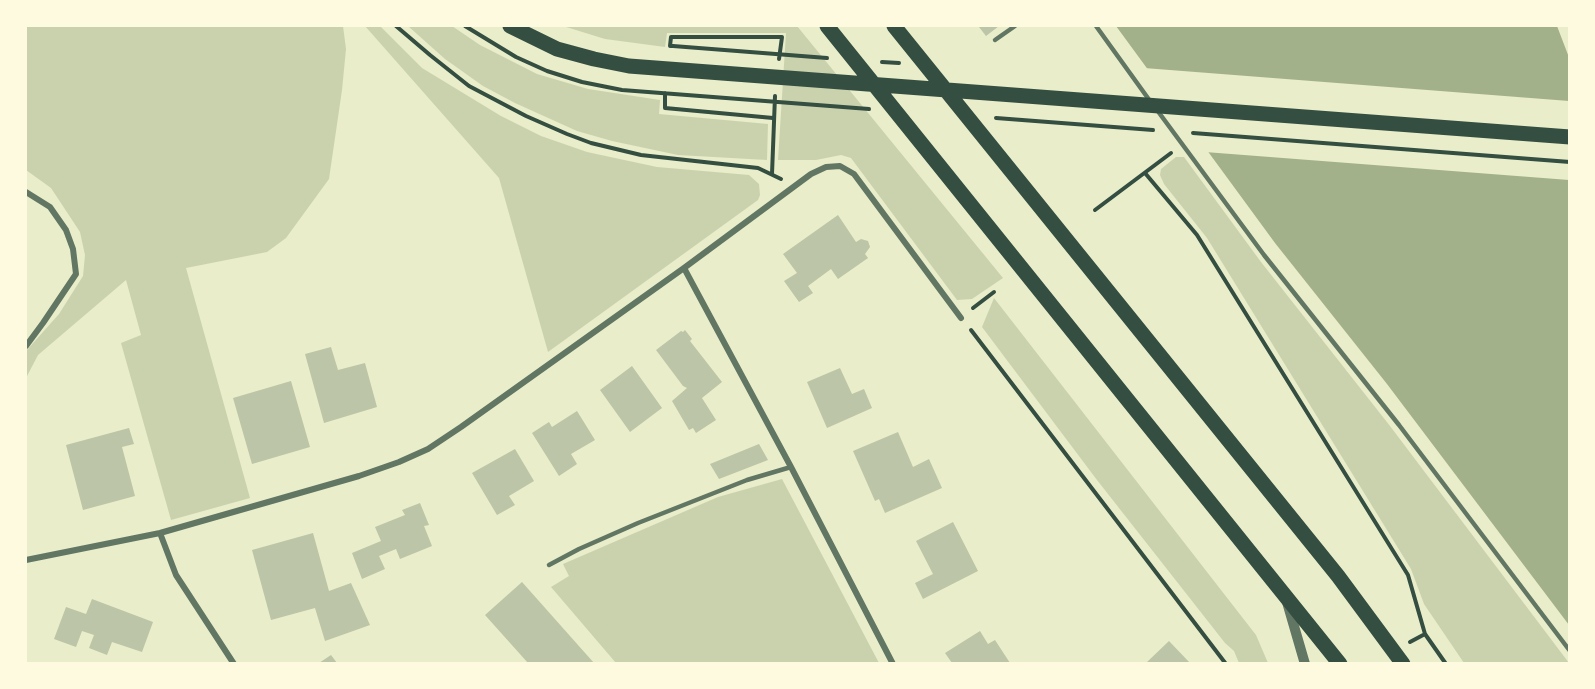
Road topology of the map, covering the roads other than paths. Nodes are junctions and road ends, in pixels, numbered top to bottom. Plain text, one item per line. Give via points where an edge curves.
1 (510, 26) edge
2 (827, 26) edge
3 (894, 26) edge
4 (1015, 26) edge
5 (1096, 26) edge
6 (995, 40) dead end
7 (1569, 137) edge
8 (26, 192) edge
9 (684, 268) junction
10 (961, 318) road end
11 (26, 346) edge
12 (791, 467) junction
13 (160, 533) junction
14 (26, 560) edge
15 (549, 565) dead end
16 (1283, 591) junction
17 (1569, 651) edge
18 (234, 663) edge
19 (893, 663) edge
20 (1305, 663) edge
21 (1340, 663) edge
22 (1403, 663) edge

1 - 7 main road via 557,49 629,66
2 - 16 main road
3 - 22 main road via 1338,576
4 - 6 lane
5 - 17 lane via 1264,255 1399,425
8 - 11 street via 50,207 66,230 76,274
9 - 10 street via 811,174 840,166 859,181
9 - 12 street
9 - 13 street via 428,449 359,476
12 - 15 lane via 671,509
12 - 19 street
13 - 14 street
13 - 18 street via 176,575
16 - 20 street
16 - 21 main road

